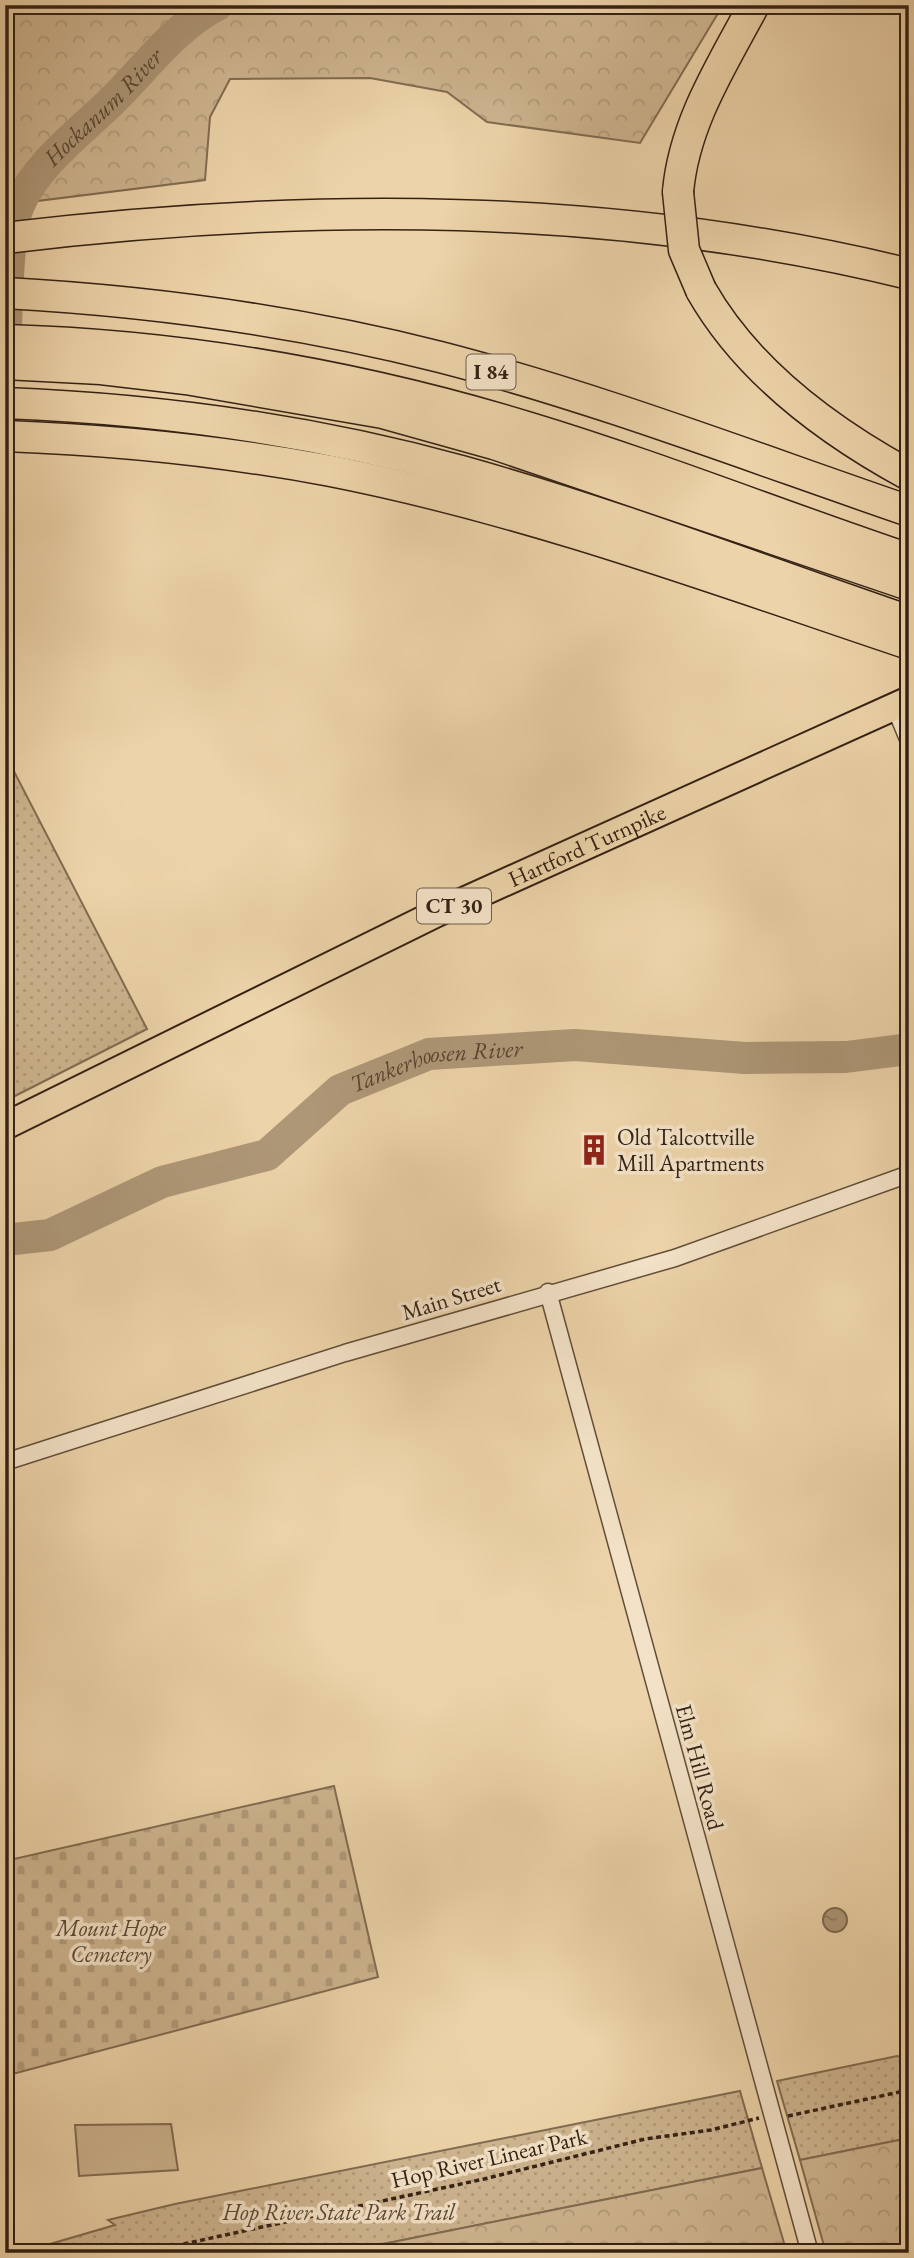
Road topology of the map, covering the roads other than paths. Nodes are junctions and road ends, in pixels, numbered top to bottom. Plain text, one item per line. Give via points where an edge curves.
1 (754, 5) edge
2 (5, 238) edge
3 (909, 274) edge
4 (10, 296) edge
5 (5, 340) edge
6 (55, 354) junction
7 (5, 364) edge
8 (5, 403) edge
9 (5, 436) edge
10 (909, 475) edge
11 (909, 511) edge
12 (909, 559) edge
13 (909, 585) edge
14 (909, 621) edge
15 (909, 644) edge
16 (900, 704) edge
17 (909, 752) edge
18 (5, 1126) edge
19 (909, 1174) edge
20 (548, 1293) junction
21 (5, 1462) edge
22 (810, 2253) edge

1 - 10 highway, bridge via 699,109 683,157 678,192 684,250 701,290 737,342 789,393
2 - 3 highway via 282,214 467,215 697,234 817,253
4 - 11 highway, I 84 via 57,296 231,316 417,352 587,402
5 - 6 highway
6 - 7 highway
6 - 12 highway via 258,366 440,403 565,439
6 - 13 highway via 424,423
8 - 14 highway via 134,411 240,425 434,465 591,511
9 - 15 highway via 237,456 376,481 577,533
16 - 17 lane
16 - 18 main road, Hartford Turnpike / CT 30 via 437,914
19 - 20 street, Main Street via 675,1258
20 - 21 street, Main Street
20 - 22 street, Elm Hill Road

